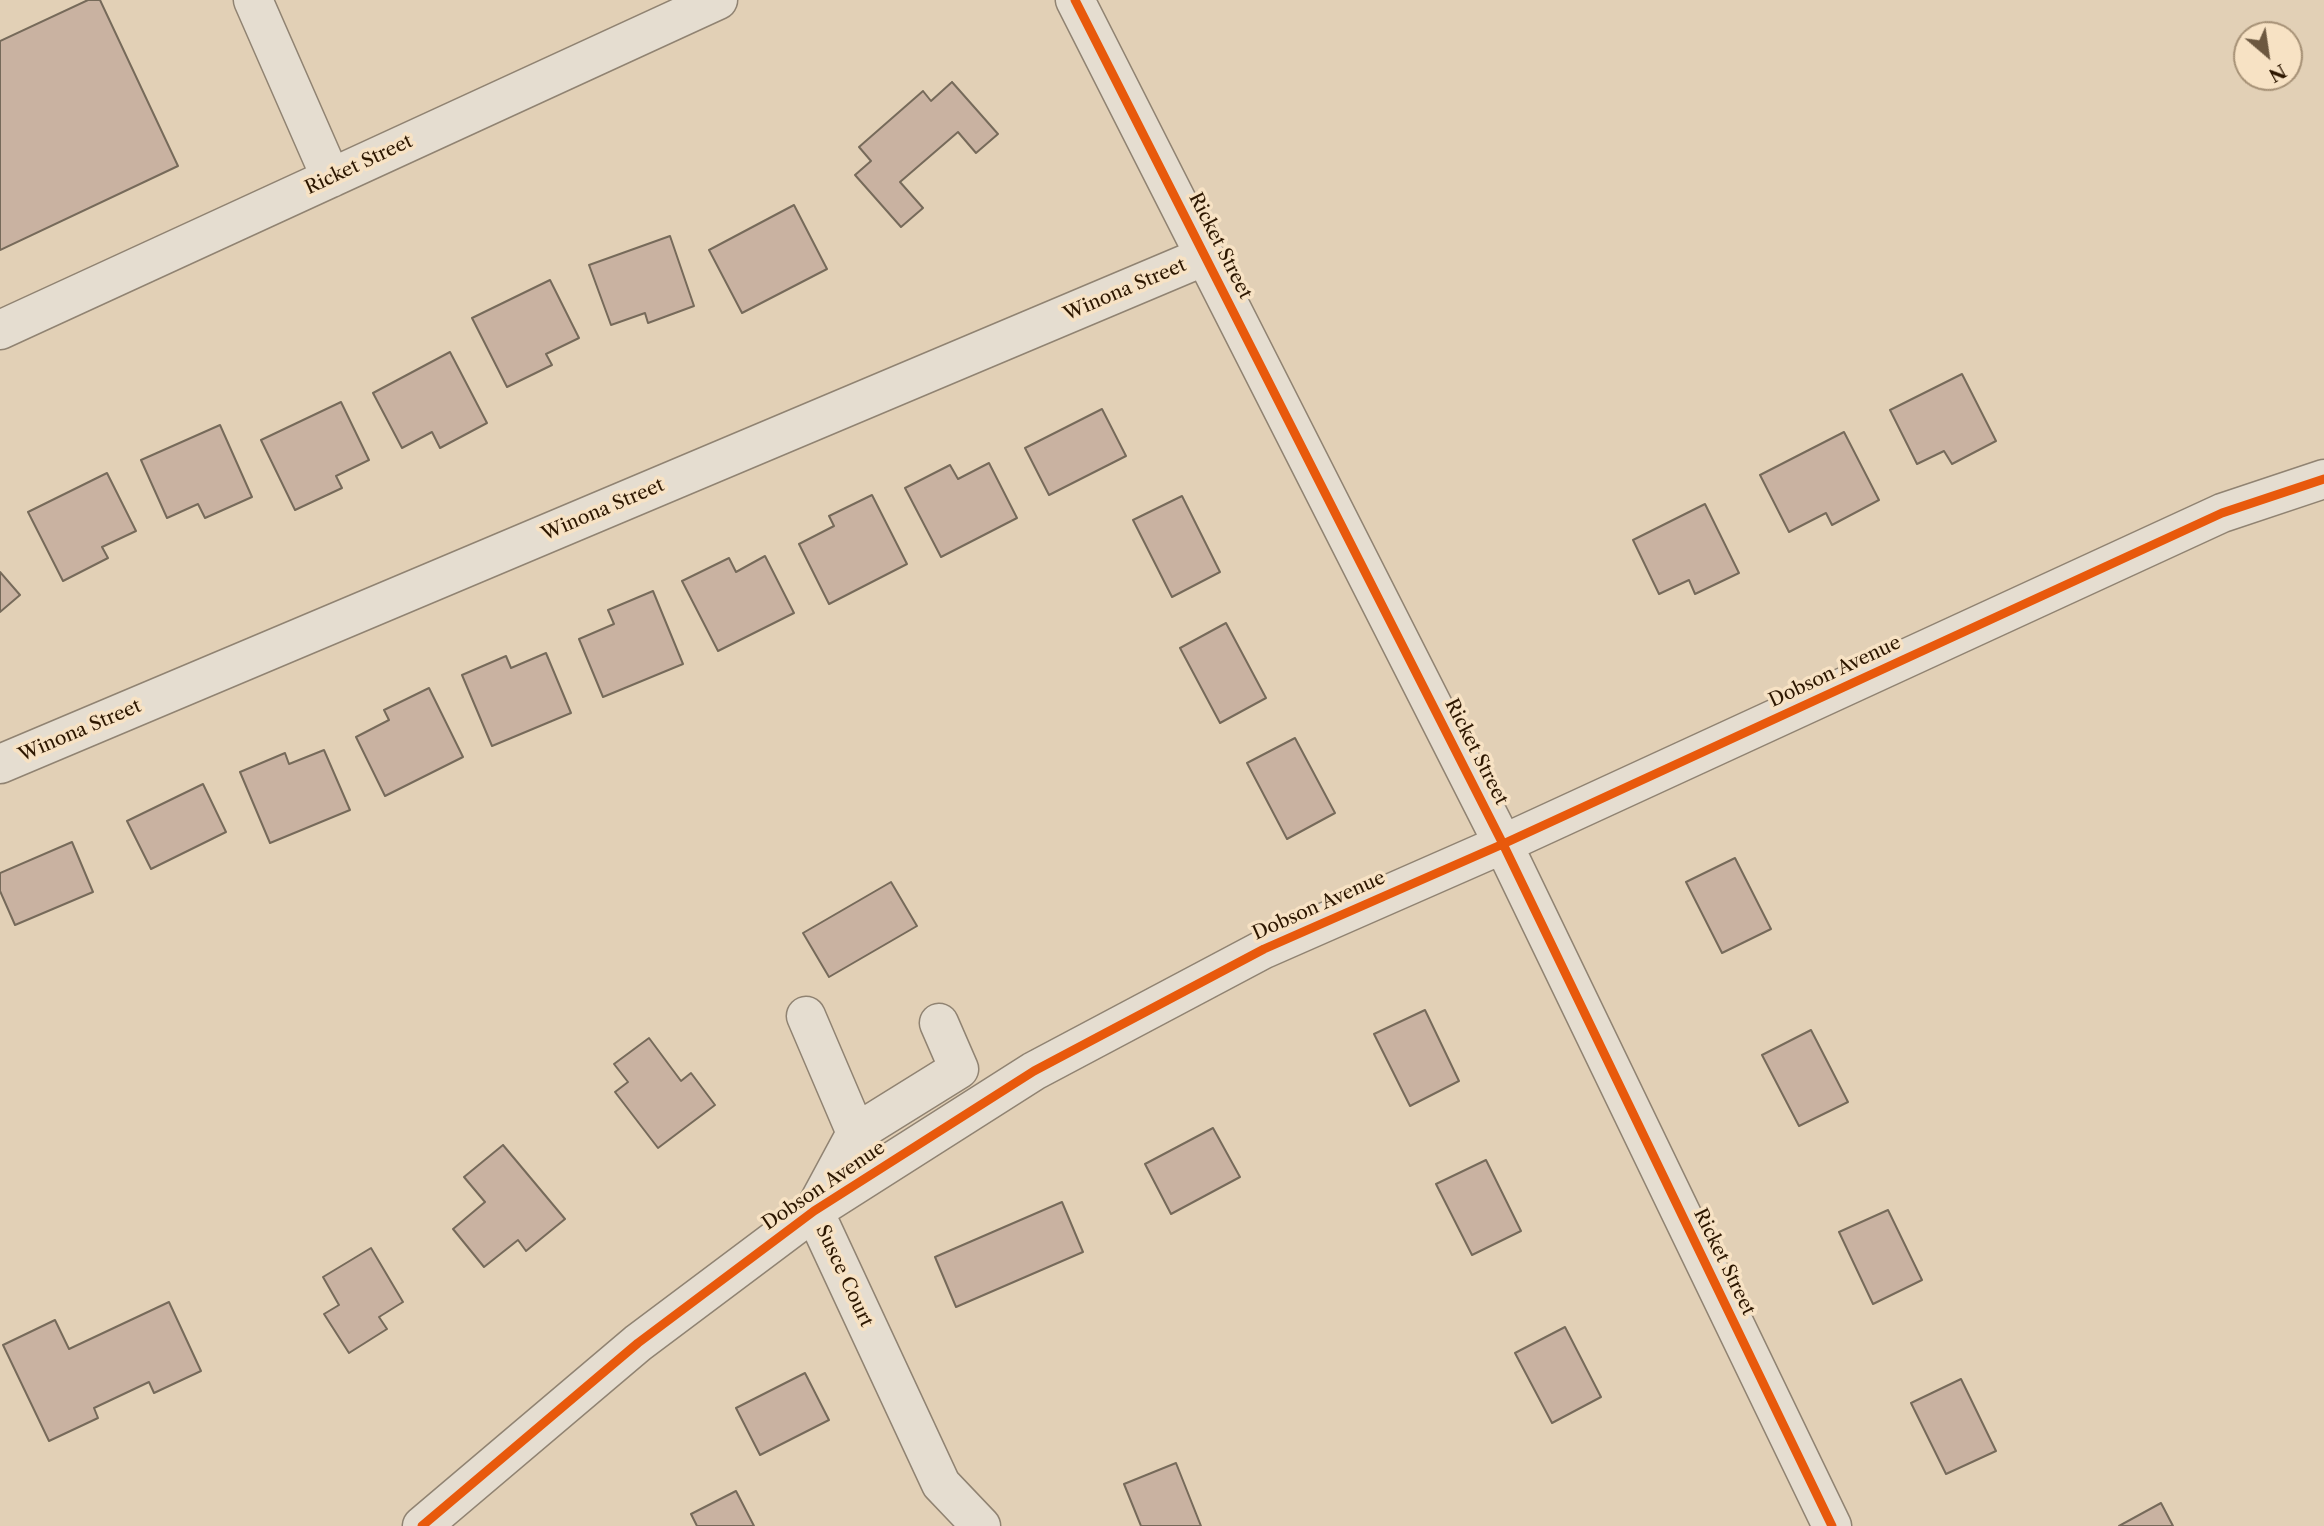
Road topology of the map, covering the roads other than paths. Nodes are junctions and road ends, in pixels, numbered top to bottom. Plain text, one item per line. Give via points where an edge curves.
1 (253, 0) edge
2 (718, 0) edge
3 (1075, 0) edge
4 (331, 178) junction
5 (1205, 256) junction
6 (0, 330) edge
7 (2324, 478) edge
8 (0, 764) edge
9 (1503, 844) junction
10 (806, 1016) dead end
11 (939, 1023) dead end
12 (856, 1133) junction
13 (814, 1211) junction
14 (422, 1526) edge
15 (981, 1526) edge
16 (1832, 1526) edge

1 - 4 street
2 - 4 street, Ricket Street
3 - 5 street, Ricket Street
4 - 6 street, Ricket Street
5 - 8 street, Winona Street
5 - 9 street, Ricket Street
7 - 9 street, Dobson Avenue via 2222,513
9 - 13 street, Dobson Avenue via 1264,949 1034,1071
9 - 16 street, Ricket Street
10 - 12 street
11 - 12 street via 959,1069
12 - 13 street, Susce Court
13 - 14 street, Dobson Avenue via 638,1343
13 - 15 street, Susce Court via 941,1484

